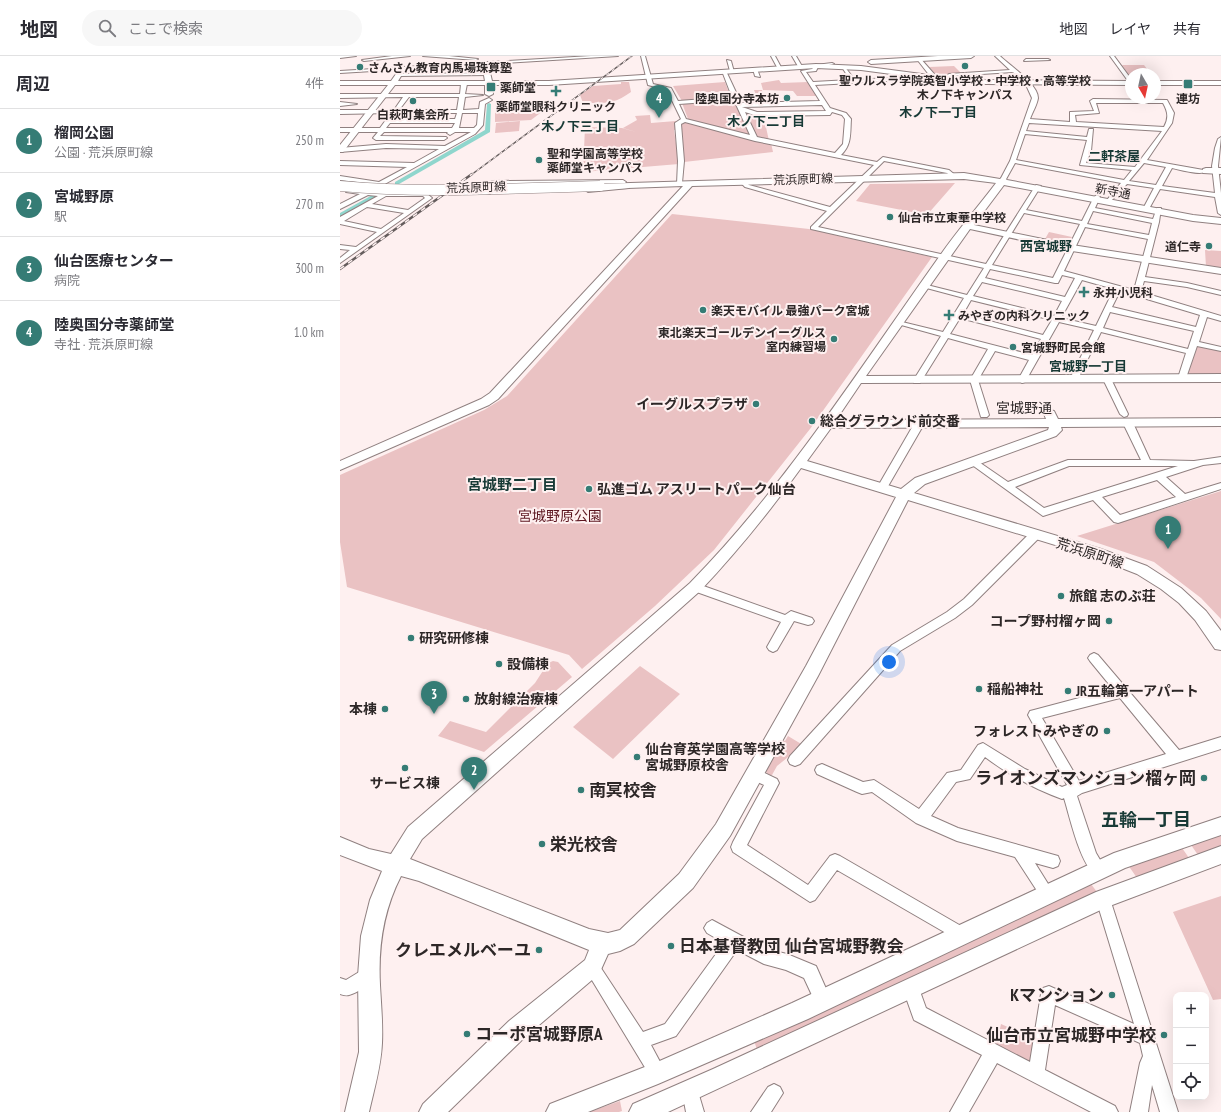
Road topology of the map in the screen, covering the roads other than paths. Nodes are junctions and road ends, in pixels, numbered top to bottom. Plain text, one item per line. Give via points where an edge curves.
1 (354, 56) edge
2 (408, 56) edge
3 (425, 56) edge
4 (511, 56) edge
5 (616, 56) edge
6 (643, 56) edge
7 (773, 56) edge
8 (794, 56) edge
9 (816, 56) edge
10 (972, 56) edge
11 (997, 56) edge
12 (1112, 56) edge
13 (340, 57) edge
14 (364, 58) edge
15 (1025, 58) edge
16 (918, 59) junction
17 (492, 60) junction
18 (1048, 60) edge
19 (729, 61) dead end
20 (485, 64) junction
21 (832, 64) joint
22 (861, 65) junction
23 (816, 66) junction
24 (801, 67) junction
25 (844, 67) junction
26 (1031, 67) dead end
27 (402, 68) junction
28 (780, 68) junction
29 (365, 70) junction
30 (724, 71) junction
31 (732, 71) junction
32 (1013, 71) junction
33 (341, 73) edge
34 (487, 74) junction
35 (1125, 74) edge
36 (398, 75) junction
37 (912, 75) junction
38 (648, 76) junction
39 (932, 78) junction
40 (944, 79) junction
41 (854, 82) junction
42 (340, 83) edge
43 (1025, 83) junction
44 (1125, 83) edge
45 (1161, 83) edge
46 (1221, 83) edge
47 (394, 84) junction
48 (464, 84) junction
49 (489, 84) junction
50 (812, 84) junction
51 (480, 95) dead end
52 (340, 96) edge
53 (361, 96) junction
54 (384, 96) junction
55 (407, 96) junction
56 (461, 96) junction
57 (489, 97) joint
58 (735, 98) junction
59 (1125, 100) edge
60 (1161, 102) edge
61 (402, 103) junction
62 (413, 103) dead end
63 (677, 103) junction
64 (822, 103) junction
65 (340, 104) edge
66 (354, 104) junction
67 (741, 107) junction
68 (828, 110) junction
69 (481, 111) junction
70 (340, 112) edge
71 (347, 112) junction
72 (371, 112) junction
73 (395, 112) junction
74 (460, 112) junction
75 (340, 120) edge
76 (684, 120) junction
77 (1028, 120) junction
78 (389, 121) junction
79 (458, 121) junction
80 (1073, 122) junction
81 (1165, 129) junction
82 (340, 130) edge
83 (356, 130) junction
84 (382, 130) junction
85 (454, 130) junction
86 (476, 130) junction
87 (1091, 130) dead end
88 (1023, 132) junction
89 (391, 138) junction
90 (444, 138) junction
91 (755, 138) junction
92 (1090, 138) junction
93 (1221, 138) edge
94 (386, 146) junction
95 (436, 146) junction
96 (448, 148) junction
97 (1219, 149) edge
98 (340, 150) edge
99 (836, 156) junction
100 (1013, 161) junction
101 (1142, 161) junction
102 (877, 162) junction
103 (340, 163) edge
104 (417, 165) junction
105 (1170, 166) junction
106 (1136, 170) junction
107 (1206, 171) joint
108 (1218, 171) edge
109 (952, 175) junction
110 (340, 178) edge
111 (865, 178) junction
112 (742, 181) junction
113 (1000, 181) junction
114 (340, 182) edge
115 (1124, 182) junction
116 (679, 183) junction
117 (689, 183) junction
118 (633, 184) junction
119 (600, 185) junction
120 (340, 186) edge
121 (1037, 187) junction
122 (1159, 187) junction
123 (340, 189) edge
124 (367, 192) junction
125 (1220, 192) edge
126 (488, 193) junction
127 (385, 194) junction
128 (465, 194) dead end
129 (403, 195) junction
130 (1096, 199) junction
131 (1110, 200) junction
132 (366, 205) junction
133 (1147, 207) junction
134 (340, 208) edge
135 (389, 208) junction
136 (1091, 209) junction
137 (832, 210) junction
138 (1159, 210) junction
139 (1022, 211) junction
140 (410, 212) junction
141 (1221, 213) edge
142 (1221, 218) edge
143 (340, 221) edge
144 (1221, 221) edge
145 (1156, 222) junction
146 (1084, 224) junction
147 (967, 226) junction
148 (384, 231) junction
149 (1008, 234) junction
150 (1152, 238) junction
151 (340, 247) edge
152 (1072, 248) junction
153 (357, 249) junction
154 (943, 258) junction
155 (1146, 260) junction
156 (340, 261) edge
157 (987, 267) junction
158 (1221, 271) edge
159 (1060, 272) junction
160 (1080, 277) junction
161 (980, 279) junction
162 (1142, 279) junction
163 (923, 286) junction
164 (1118, 288) junction
165 (1137, 293) junction
166 (1221, 293) edge
167 (969, 296) junction
168 (1066, 300) junction
169 (1109, 309) junction
170 (1204, 314) junction
171 (958, 315) junction
172 (1057, 318) junction
173 (1221, 320) edge
174 (898, 323) junction
175 (1098, 328) junction
176 (1199, 330) junction
177 (946, 335) junction
178 (1045, 338) junction
179 (1194, 343) junction
180 (993, 348) junction
181 (1221, 350) edge
182 (1191, 352) junction
183 (1033, 358) junction
184 (1182, 378) junction
185 (1221, 378) edge
186 (1074, 379) junction
187 (1107, 379) junction
188 (858, 380) junction
189 (917, 380) junction
190 (974, 380) junction
191 (1022, 380) junction
192 (1221, 413) edge
193 (984, 415) junction
194 (1126, 418) junction
195 (1052, 419) junction
196 (830, 420) junction
197 (1221, 422) edge
198 (919, 424) junction
199 (1221, 460) edge
200 (973, 462) junction
201 (1202, 462) junction
202 (799, 463) junction
203 (1147, 463) junction
204 (340, 466) edge
205 (1159, 476) junction
206 (1007, 486) junction
207 (1221, 486) edge
208 (882, 488) junction
209 (904, 494) junction
210 (1095, 496) junction
211 (1183, 498) junction
212 (1035, 535) junction
213 (695, 587) junction
214 (788, 620) junction
215 (808, 621) dead end
216 (1221, 644) edge
217 (773, 647) dead end
218 (1094, 658) dead end
219 (1122, 692) junction
220 (1221, 742) edge
221 (1176, 757) junction
222 (795, 760) dead end
223 (822, 770) dead end
224 (754, 774) junction
225 (1073, 791) junction
226 (921, 818) junction
227 (1221, 826) edge
228 (340, 846) edge
229 (1020, 852) junction
230 (1221, 855) edge
231 (1053, 861) dead end
232 (394, 865) junction
233 (1099, 870) junction
234 (1048, 895) junction
235 (1103, 899) junction
236 (712, 928) dead end
237 (963, 935) junction
238 (735, 941) junction
239 (602, 943) junction
240 (592, 967) junction
241 (369, 974) junction
242 (340, 986) edge
243 (911, 989) junction
244 (823, 1000) junction
245 (1146, 1038) junction
246 (639, 1041) junction
247 (993, 1053) junction
248 (1153, 1057) junction
249 (658, 1073) junction
250 (1036, 1073) junction
251 (774, 1094) dead end
252 (692, 1102) edge
253 (357, 1112) edge
254 (430, 1112) edge
255 (558, 1112) edge
256 (641, 1112) edge
257 (760, 1112) edge
258 (959, 1112) edge
259 (1109, 1112) edge
260 (1139, 1112) edge
261 (1169, 1112) edge

1 - 13 street
2 - 14 street
3 - 17 street
4 - 17 street
5 - 20 street
6 - 38 street
7 - 28 street
8 - 24 street
9 - 23 street
10 - 16 street
11 - 32 street
12 - 35 street
14 - 29 street
15 - 18 street
15 - 26 street
16 - 22 street
16 - 39 street
17 - 20 street
19 - 31 street
20 - 27 street
20 - 34 street
21 - 22 street
21 - 23 street
22 - 25 street
22 - 37 street
23 - 24 street
23 - 25 street
23 - 50 street via 814,70 803,71
24 - 28 street
25 - 41 street
27 - 29 street
27 - 36 street
28 - 31 street via 756,73
29 - 33 street
30 - 31 street
30 - 38 street
30 - 58 street
32 - 40 street via 949,76
32 - 43 street
34 - 36 street
34 - 49 street
36 - 47 street
37 - 39 street
37 - 41 street via 907,78
38 - 49 street via 549,83
38 - 63 street via 652,86 668,88
39 - 40 street
40 - 43 street
41 - 50 street
42 - 47 street
43 - 44 street
43 - 77 street via 1035,98
45 - 46 street
47 - 48 street
47 - 54 street
48 - 49 street
48 - 56 street
49 - 57 street
50 - 64 street
51 - 56 street
52 - 53 street
53 - 54 street
53 - 66 street
54 - 55 street
54 - 72 street
55 - 56 street
55 - 61 street
56 - 74 street via 458,103
57 - 69 street via 482,103
58 - 63 street
58 - 67 street
59 - 80 street via 1093,101 1097,112 1072,112
60 - 81 street via 1164,102 1171,116
61 - 62 street
61 - 73 street
63 - 76 street
64 - 67 street
64 - 68 street
65 - 66 street
66 - 71 street
67 - 68 street via 758,114 830,113
67 - 91 street
68 - 99 street via 844,114 848,119 846,144
69 - 74 street
69 - 86 street via 480,124
70 - 71 street
71 - 72 street
71 - 75 street
72 - 73 street
72 - 83 street
73 - 74 street
73 - 78 street
74 - 79 street
76 - 91 street
76 - 116 street via 678,123 682,162
77 - 80 street via 1070,124
77 - 88 street
78 - 79 street
78 - 84 street
79 - 85 street
80 - 81 street
81 - 101 street
82 - 83 street
83 - 84 street
83 - 98 street
84 - 85 street
84 - 89 street via 376,138
85 - 86 street
85 - 90 street
86 - 96 street
87 - 92 street
88 - 92 street
88 - 100 street
89 - 90 street
89 - 94 street
90 - 95 street
91 - 99 street
92 - 106 street via 1082,164
93 - 97 street
94 - 95 street
94 - 98 street
95 - 96 street
96 - 104 street
97 - 108 street
99 - 102 street
100 - 113 street
100 - 115 street
101 - 105 street
101 - 106 street
102 - 109 street via 884,159 949,172
102 - 111 street
103 - 104 street
104 - 110 street via 381,184
105 - 107 street
105 - 122 street
106 - 115 street
107 - 108 street
108 - 125 street
109 - 111 street, 荒浜原町線
109 - 113 street, 荒浜原町線
111 - 112 street, 荒浜原町線
111 - 137 street
112 - 117 street, 荒浜原町線
112 - 137 street via 747,186
113 - 121 street, 新寺通
113 - 147 street
114 - 119 street, 荒浜原町線, bridge via 406,189
115 - 122 street
115 - 131 street
116 - 117 street, 荒浜原町線
116 - 118 street, 荒浜原町線
117 - 204 street via 494,396
118 - 119 street, 荒浜原町線
118 - 126 street via 602,189
118 - 126 street via 602,181 491,183
119 - 120 street, 荒浜原町線, bridge via 412,191
121 - 130 street, 新寺通
121 - 139 street
122 - 125 street
122 - 133 street
123 - 124 street
124 - 127 street
124 - 134 street
125 - 141 street
126 - 128 street
127 - 129 street
127 - 132 street
129 - 135 street
129 - 140 street via 429,196 428,200
130 - 131 street, 新寺通
130 - 136 street
130 - 138 street, 新寺通
131 - 133 street, 新寺通
132 - 135 street
132 - 143 street
133 - 138 street, 新寺通
135 - 140 street
136 - 145 street
136 - 146 street
137 - 154 street via 813,227 814,229
138 - 142 street, 新寺通
138 - 144 street, 新寺通
138 - 145 street
139 - 146 street
139 - 149 street
140 - 148 street
143 - 148 street
145 - 150 street
146 - 150 street
146 - 152 street
147 - 149 street
147 - 154 street
148 - 153 street
149 - 152 street
149 - 157 street
150 - 155 street
151 - 153 street
152 - 155 street
152 - 159 street
153 - 156 street
154 - 157 street
154 - 163 street
155 - 158 street
155 - 162 street
157 - 159 street via 1055,281
157 - 161 street
159 - 160 street
160 - 164 street
160 - 168 street
161 - 167 street
161 - 168 street
162 - 165 street
162 - 166 street
163 - 167 street
163 - 174 street
164 - 165 street
164 - 169 street
165 - 170 street
167 - 171 street
167 - 172 street
168 - 172 street
169 - 175 street
169 - 176 street
170 - 173 street
170 - 176 street
171 - 177 street
171 - 178 street
172 - 175 street
172 - 178 street
174 - 177 street
174 - 188 street
175 - 182 street
175 - 186 street
176 - 179 street
177 - 180 street
177 - 189 street
178 - 183 street
179 - 181 street
179 - 182 street
180 - 183 street
180 - 190 street
182 - 184 street
183 - 191 street
184 - 185 street
184 - 187 street
186 - 187 street
186 - 191 street
187 - 194 street
188 - 189 street
188 - 196 street
189 - 190 street
190 - 191 street
190 - 193 street
192 - 194 street, 宮城野通
193 - 195 street, 宮城野通
193 - 196 street, 宮城野通
194 - 195 street, 宮城野通
194 - 197 street, 宮城野通
194 - 203 street
195 - 198 street, 宮城野通
195 - 200 street via 1056,430 1052,433
196 - 198 street, 宮城野通
196 - 202 street
198 - 208 street
199 - 201 street
200 - 206 street
200 - 209 street via 920,481
201 - 203 street
201 - 205 street
202 - 208 street, 荒浜原町線
202 - 213 street via 732,548
203 - 206 street via 1068,463
205 - 210 street
205 - 211 street
206 - 210 street via 1043,512
207 - 211 street
208 - 209 street, 荒浜原町線
209 - 212 street, 荒浜原町線
209 - 224 street via 812,671
210 - 211 street via 1118,519
212 - 216 street, 荒浜原町線 via 1107,557 1156,578 1192,606
212 - 222 street via 968,602 896,648
213 - 214 street
213 - 232 street via 415,833
214 - 215 street via 791,615
214 - 217 street
218 - 219 street
219 - 221 street
219 - 225 street via 1034,715
220 - 221 street
221 - 225 street
223 - 226 street via 862,788 874,786
224 - 237 street via 772,783 738,847 810,895 835,861
224 - 239 street via 723,830 686,881 627,938 618,943
225 - 226 street via 1062,793 1048,788 983,749 965,775 952,777
225 - 233 street via 1090,856
226 - 229 street via 957,834
227 - 233 street via 1128,857
228 - 232 street
229 - 231 street
229 - 234 street
230 - 235 street
232 - 239 street via 419,871
232 - 241 street via 372,924
233 - 234 street
234 - 237 street
235 - 243 street
235 - 245 street
236 - 238 street
237 - 244 street
238 - 244 street via 764,956 810,972
238 - 246 street via 670,1030
239 - 240 street
240 - 246 street
240 - 254 street via 517,1029
241 - 242 street via 348,988
241 - 253 street via 371,1043
243 - 247 street via 920,1014
243 - 252 street
244 - 249 street
245 - 248 street
245 - 250 street via 1049,994
246 - 249 street
247 - 250 street
247 - 258 street
248 - 260 street via 1148,1063
248 - 261 street
249 - 255 street
250 - 259 street
251 - 257 street
252 - 256 street

